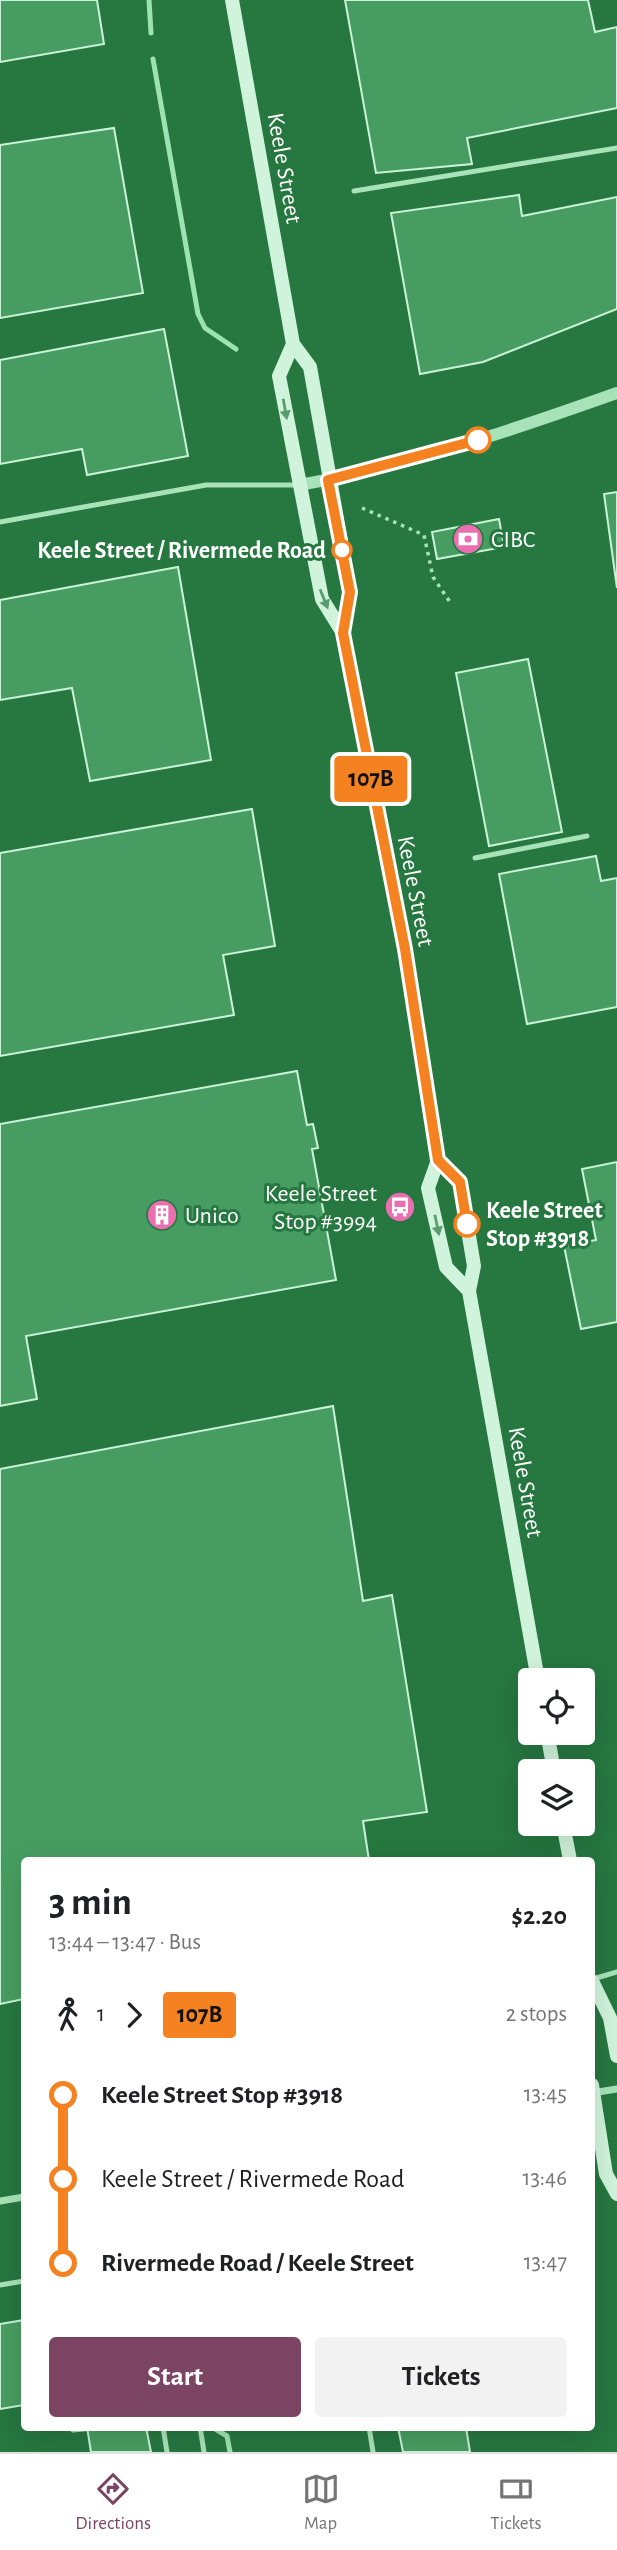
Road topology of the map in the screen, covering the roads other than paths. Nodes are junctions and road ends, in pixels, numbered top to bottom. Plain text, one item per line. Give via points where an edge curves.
1 (232, 0) edge
2 (617, 148) edge
3 (354, 191) dead end
4 (293, 344) junction
5 (617, 393) edge
6 (328, 480) junction
7 (299, 485) junction
8 (0, 522) edge
9 (343, 633) junction
10 (587, 836) dead end
11 (475, 858) dead end
12 (438, 1160) junction
13 (469, 1291) junction
14 (536, 1668) edge
15 (565, 1836) edge
16 (569, 1857) edge
17 (617, 1972) edge
18 (595, 1979) edge
19 (595, 1986) edge
20 (617, 2056) edge
21 (617, 2089) edge
22 (595, 2090) edge
23 (595, 2108) edge
24 (617, 2194) edge
25 (21, 2198) edge
26 (0, 2201) edge
27 (21, 2282) edge
28 (0, 2285) edge
29 (164, 2431) edge
30 (201, 2431) edge
31 (370, 2431) edge
32 (167, 2452) edge
33 (204, 2452) edge
34 (373, 2452) edge

1 - 4 main road, Keele Street
2 - 3 lane
4 - 6 main road, Keele Street via 310,367
4 -> 7 main road, Keele Street via 279,376
5 - 6 street via 510,431
6 - 7 street
6 - 9 main road, Keele Street via 350,592
7 - 8 lane via 206,485
7 -> 9 main road, Keele Street via 322,599
9 - 12 main road, Keele Street via 405,949
10 - 11 lane
12 - 13 main road, Keele Street via 460,1182 474,1266
12 -> 13 main road, Keele Street via 429,1188 446,1267
13 - 14 main road, Keele Street
15 - 16 main road
17 - 18 lane
19 - 20 main road via 610,2018
21 - 22 street
23 - 24 main road via 606,2174
25 - 26 street
27 - 28 lane
29 - 32 lane
30 - 33 lane
31 - 34 lane

